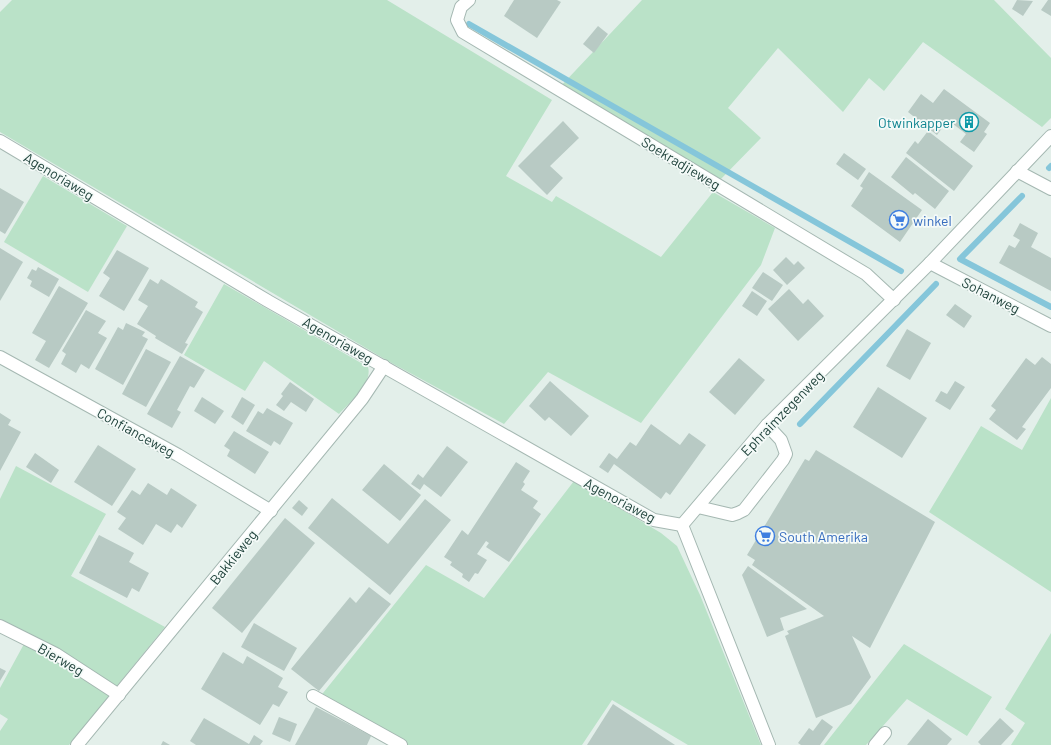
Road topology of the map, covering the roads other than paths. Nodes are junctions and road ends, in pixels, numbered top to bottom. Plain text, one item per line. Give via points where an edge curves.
1 (469, 0) edge
2 (1051, 136) edge
3 (0, 141) edge
4 (1017, 171) junction
5 (1051, 189) edge
6 (930, 263) junction
7 (894, 300) junction
8 (1051, 326) edge
9 (0, 357) edge
10 (384, 366) junction
11 (767, 425) junction
12 (698, 507) junction
13 (271, 511) junction
14 (682, 525) junction
15 (0, 626) edge
16 (120, 695) junction
17 (313, 696) dead end
18 (885, 733) dead end
19 (77, 745) edge
20 (401, 745) edge
21 (769, 745) edge
22 (875, 745) edge

1 - 7 street, Soekradjieweg via 461,7 458,20 463,32 866,274
2 - 4 street, Ephraimzegenweg
3 - 10 street, Agenoriaweg via 262,297
4 - 5 street
4 - 6 street, Ephraimzegenweg
6 - 7 street, Ephraimzegenweg
6 - 8 street, Sohanweg
7 - 11 street, Ephraimzegenweg
9 - 13 street, Confianceweg via 178,455
10 - 13 street, Bakkieweg via 362,398
10 - 14 street, Agenoriaweg via 654,520
11 - 12 street, Ephraimzegenweg
11 - 12 street via 781,440 786,454 744,510 732,515
12 - 14 street, Ephraimzegenweg
13 - 16 street, Bakkieweg
14 - 21 street
15 - 16 street, Bierweg via 56,654
16 - 19 street, Bakkieweg
17 - 20 street
18 - 22 street

